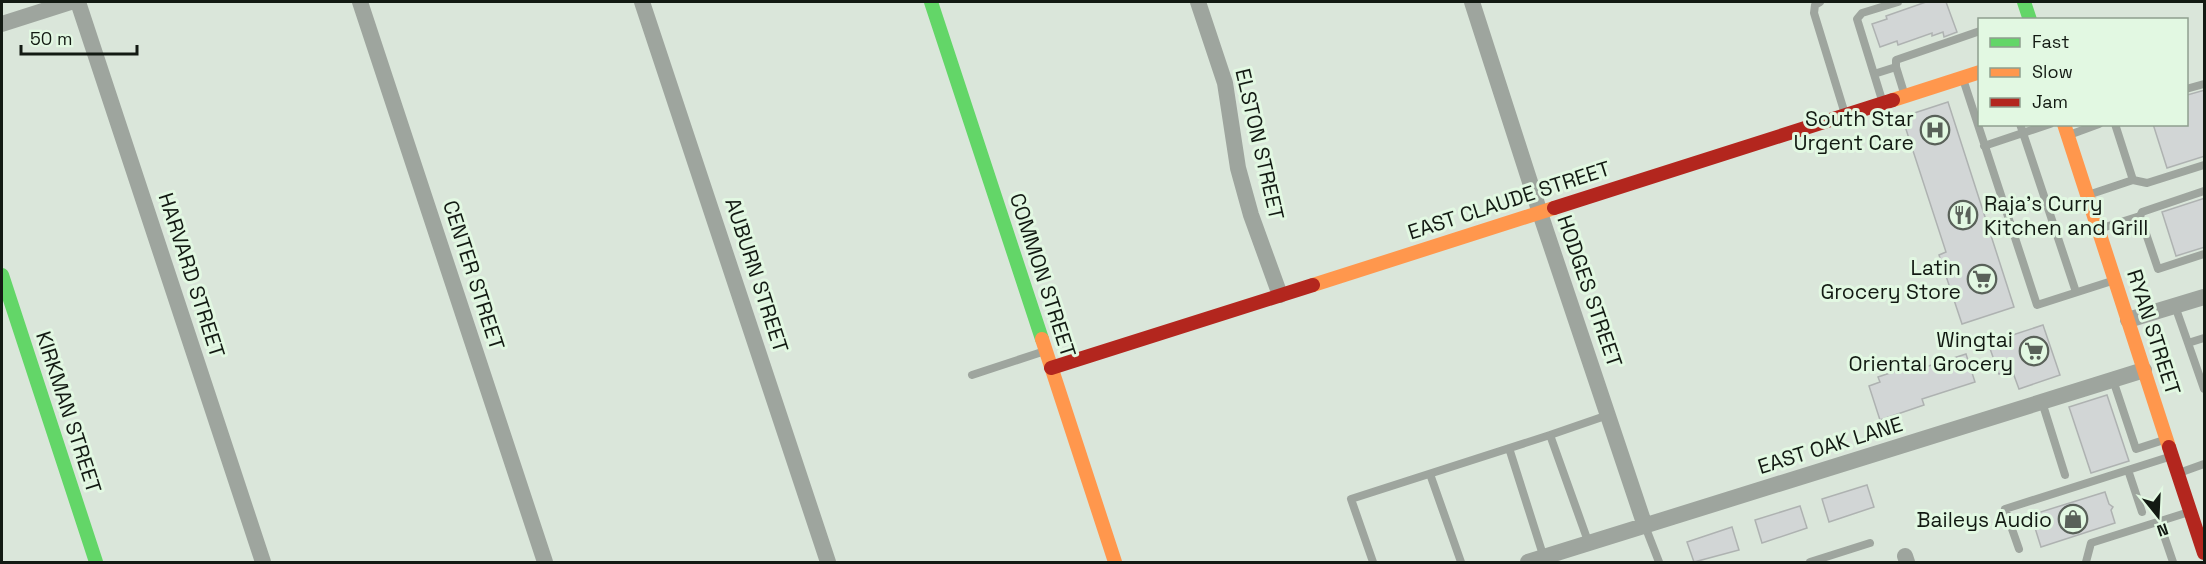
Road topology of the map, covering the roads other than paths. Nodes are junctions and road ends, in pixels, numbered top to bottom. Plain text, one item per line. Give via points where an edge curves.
1 (71, 2) edge
2 (78, 2) edge
3 (360, 2) edge
4 (642, 2) edge
5 (931, 2) edge
6 (1198, 2) edge
7 (1472, 2) edge
8 (1820, 2) edge
9 (1898, 2) edge
10 (2, 24) edge
11 (1978, 32) edge
12 (1896, 67) junction
13 (1978, 73) edge
14 (1874, 74) junction
15 (1963, 78) junction
16 (2205, 84) edge
17 (2188, 89) edge
18 (1905, 96) junction
19 (1883, 103) junction
20 (1976, 106) edge
21 (1845, 115) junction
22 (1980, 126) edge
23 (2038, 126) edge
24 (2088, 126) edge
25 (2116, 126) edge
26 (2021, 129) edge
27 (2066, 130) edge
28 (1984, 146) junction
29 (2205, 165) edge
30 (2133, 180) junction
31 (2205, 191) edge
32 (2087, 195) junction
33 (1540, 213) junction
34 (2140, 216) junction
35 (2098, 230) junction
36 (2205, 254) edge
37 (2, 275) edge
38 (2115, 280) junction
39 (2076, 292) junction
40 (1280, 295) junction
41 (2205, 297) edge
42 (2175, 306) junction
43 (2128, 320) junction
44 (2205, 338) edge
45 (2188, 343) junction
46 (1046, 351) junction
47 (1051, 368) junction
48 (2144, 370) junction
49 (972, 375) dead end
50 (2113, 380) junction
51 (2205, 389) edge
52 (2042, 402) junction
53 (1608, 415) junction
54 (1550, 435) junction
55 (2167, 439) junction
56 (1509, 448) junction
57 (2173, 456) junction
58 (2205, 464) edge
59 (2128, 470) junction
60 (2178, 473) junction
61 (1430, 474) junction
62 (2066, 476) dead end
63 (2142, 512) dead end
64 (2191, 512) junction
65 (2159, 521) junction
66 (1645, 526) junction
67 (1870, 543) dead end
68 (1589, 544) junction
69 (2019, 549) dead end
70 (2205, 553) edge
71 (2172, 559) edge
72 (1536, 560) edge
73 (96, 562) edge
74 (263, 562) edge
75 (545, 562) edge
76 (828, 562) edge
77 (1115, 562) edge
78 (1373, 562) edge
79 (1461, 562) edge
80 (1659, 562) edge
81 (1810, 562) edge
82 (2086, 562) edge

1 - 10 street
2 - 74 street, HARVARD STREET
3 - 75 street, CENTER STREET
4 - 76 street, AUBURN STREET
5 - 46 street, COMMON STREET
6 - 40 street, ELSTON STREET via 1224,83 1238,168 1251,215
7 - 33 street, HODGES STREET
8 - 21 lane via 1814,13
9 - 14 lane via 1862,13 1857,19
11 - 12 lane via 1900,58
12 - 14 lane
12 - 18 lane
13 - 15 street, EAST CLAUDE STREET
14 - 19 lane
15 - 18 street, EAST CLAUDE STREET
15 - 20 lane
16 - 17 lane
18 - 19 street, EAST CLAUDE STREET
19 - 21 street, EAST CLAUDE STREET
21 - 33 street, EAST CLAUDE STREET
22 - 28 lane
23 - 26 lane
24 - 27 lane
25 - 30 lane
26 - 28 lane
26 - 39 lane
27 - 32 street, RYAN STREET
28 - 39 lane via 2037,305
29 - 30 lane via 2147,183
30 - 32 lane
31 - 34 lane via 2142,212
32 - 35 street, RYAN STREET
33 - 40 street, EAST CLAUDE STREET
33 - 53 street, HODGES STREET
34 - 35 lane
34 - 36 lane via 2158,269
35 - 38 street, RYAN STREET
37 - 73 street, KIRKMAN STREET
38 - 39 lane
38 - 43 street, RYAN STREET
40 - 47 street, EAST CLAUDE STREET
41 - 42 street
42 - 43 street
42 - 45 lane
43 - 48 street, RYAN STREET
44 - 45 lane
45 - 51 lane
46 - 47 street, COMMON STREET
46 - 49 lane
47 - 77 street, COMMON STREET
48 - 50 street, EAST OAK LANE
48 - 55 street, RYAN STREET
50 - 52 street, EAST OAK LANE
50 - 55 lane via 2136,449
52 - 62 lane
52 - 66 street, EAST OAK LANE
53 - 54 lane
53 - 66 street, HODGES STREET
54 - 56 lane
54 - 68 lane
55 - 57 street, RYAN STREET
56 - 61 lane
56 - 72 lane
57 - 59 lane
57 - 60 street, RYAN STREET
58 - 60 lane
59 - 63 lane
59 - 69 lane via 2005,509
60 - 64 street, RYAN STREET
61 - 78 lane via 1351,499
61 - 79 lane
64 - 65 lane
64 - 70 street, RYAN STREET
65 - 71 lane
65 - 82 lane via 2091,543
66 - 68 street, EAST OAK LANE
66 - 80 lane
67 - 81 lane
68 - 72 street, EAST OAK LANE

